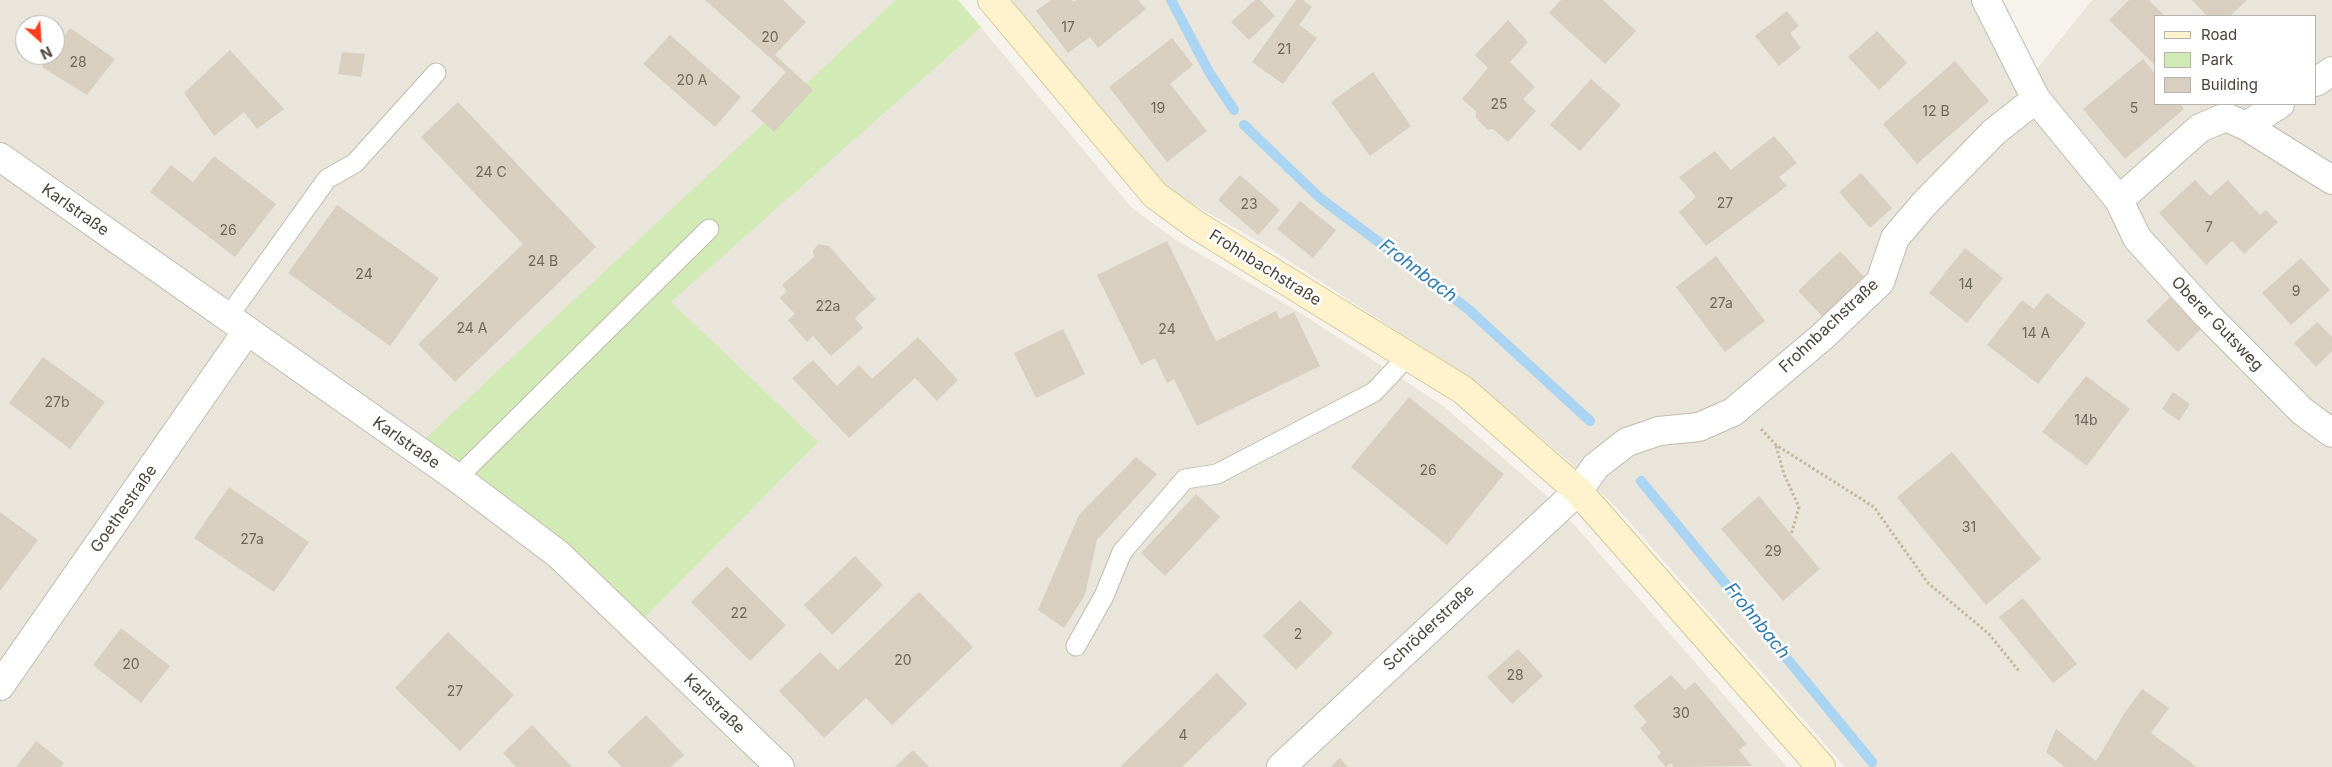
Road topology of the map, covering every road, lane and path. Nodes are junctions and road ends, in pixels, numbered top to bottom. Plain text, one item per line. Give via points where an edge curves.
1 (992, 0) edge
2 (1986, 0) edge
3 (2332, 71) edge
4 (436, 73) dead end
5 (2317, 81) edge
6 (2036, 100) junction
7 (2278, 105) edge
8 (2246, 126) junction
9 (0, 157) edge
10 (2332, 180) edge
11 (2119, 200) junction
12 (709, 229) dead end
13 (237, 324) junction
14 (1408, 356) junction
15 (1740, 406) junction
16 (2332, 433) edge
17 (1776, 445) junction
18 (457, 478) junction
19 (1578, 491) junction
20 (1791, 535) dead end
21 (1076, 646) dead end
22 (2019, 671) dead end
23 (0, 686) edge
24 (1818, 766) edge
25 (780, 767) edge
26 (1281, 767) edge

1 - 14 street, Frohnbachstraße via 1155,195 1196,225
2 - 6 street, Oberer Gutsweg
3 - 5 street
4 - 13 lane via 355,163 327,179
6 - 11 street, Oberer Gutsweg
6 - 15 street, Frohnbachstraße via 1994,132 1918,211 1895,238 1880,282 1822,337
7 - 8 street
8 - 10 street
8 - 11 street via 2226,117 2200,128
9 - 13 street, Karlstraße
11 - 16 street, Oberer Gutsweg via 2137,238 2205,314 2302,411
12 - 18 lane
13 - 18 street, Karlstraße
13 - 23 street, Goethestraße
14 - 19 street, Frohnbachstraße via 1464,390
14 - 21 lane via 1374,392 1216,474 1185,479 1122,552 1104,596
15 - 17 path
15 - 19 street, Frohnbachstraße via 1699,427 1659,431 1627,442 1596,466
17 - 20 path via 1784,474 1799,507
17 - 22 path via 1874,507 1928,583 1989,634
18 - 25 street, Karlstraße via 558,554
19 - 24 street, Frohnbachstraße
19 - 26 street, Schröderstraße

